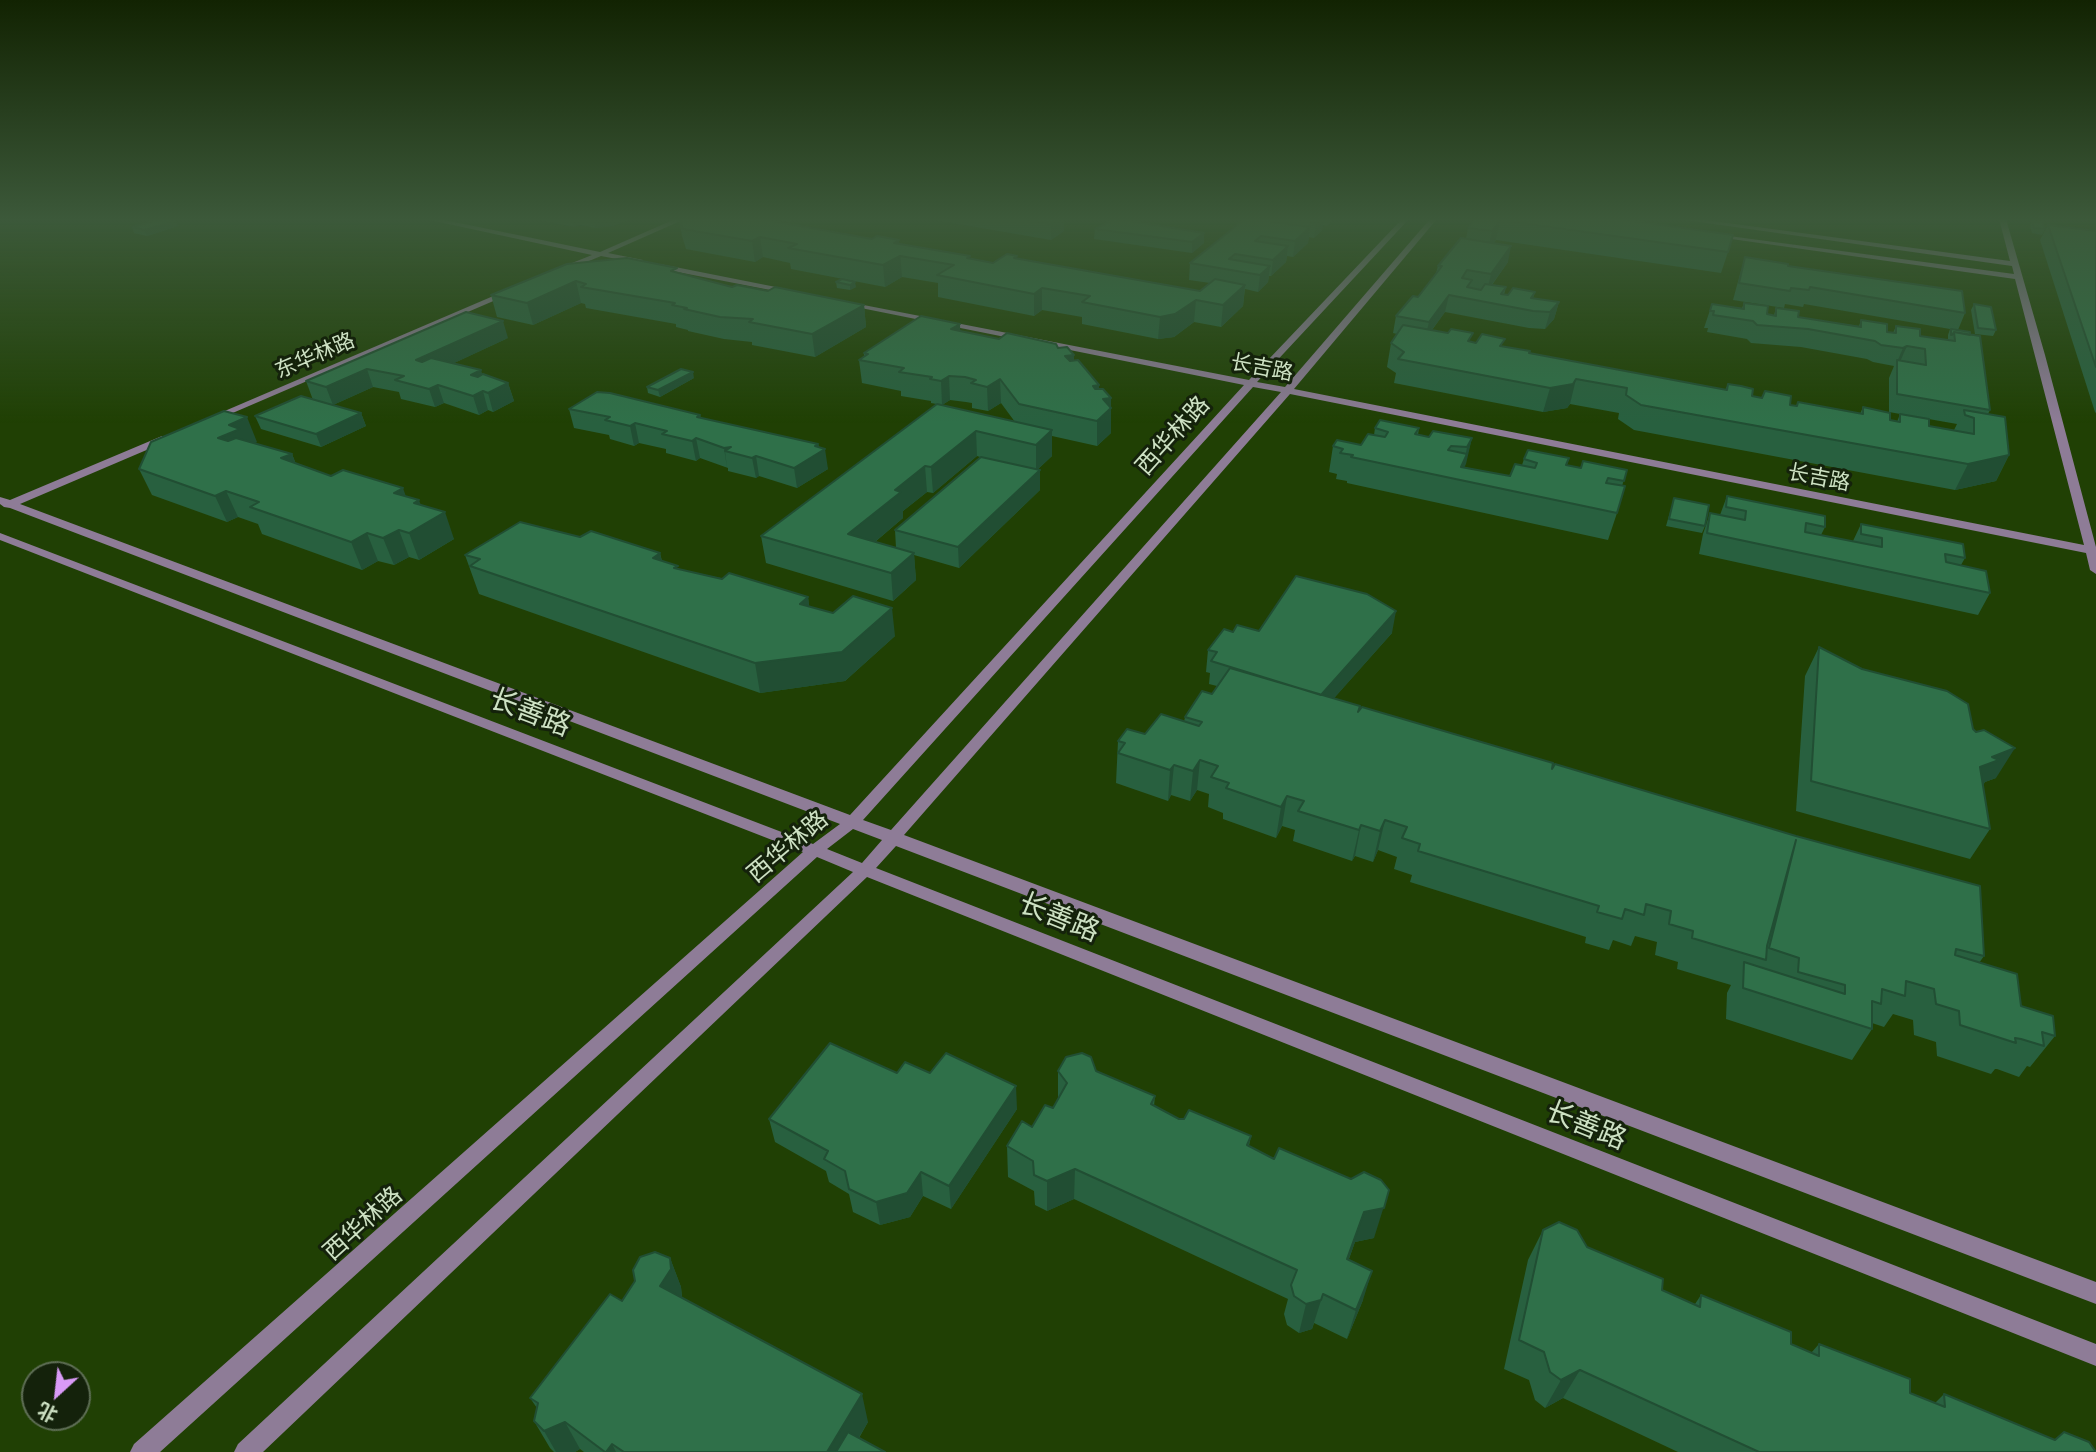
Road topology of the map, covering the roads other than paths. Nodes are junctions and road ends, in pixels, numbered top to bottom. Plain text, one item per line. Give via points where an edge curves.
1 (524, 287) edge
2 (767, 287) edge
3 (1342, 287) edge
4 (1376, 287) edge
5 (2021, 287) edge
6 (804, 294) edge
7 (831, 300) edge
8 (1251, 383) junction
9 (1288, 390) junction
10 (203, 422) edge
11 (178, 433) edge
12 (4, 504) edge
13 (0, 536) edge
14 (2090, 550) junction
15 (2096, 570) edge
16 (853, 822) junction
17 (894, 838) junction
18 (814, 851) junction
19 (864, 870) junction
20 (2096, 1293) edge
21 (2096, 1355) edge
22 (142, 1452) edge
23 (246, 1452) edge

1 - 10 street, 东华林路
2 - 6 street
3 - 8 street, 西华林路
4 - 9 street
5 - 14 street
7 - 8 street, 长吉路
8 - 9 street, 长吉路
8 - 16 street, 西华林路
9 - 14 street, 长吉路
9 - 17 street
11 - 12 street
12 - 16 street, 长善路
13 - 18 street, 长善路
14 - 15 street
16 - 17 street, 长善路
16 - 18 street, 西华林路
17 - 19 street
17 - 20 street, 长善路
18 - 19 street, 长善路
18 - 22 street, 西华林路
19 - 21 street, 长善路
19 - 23 street

